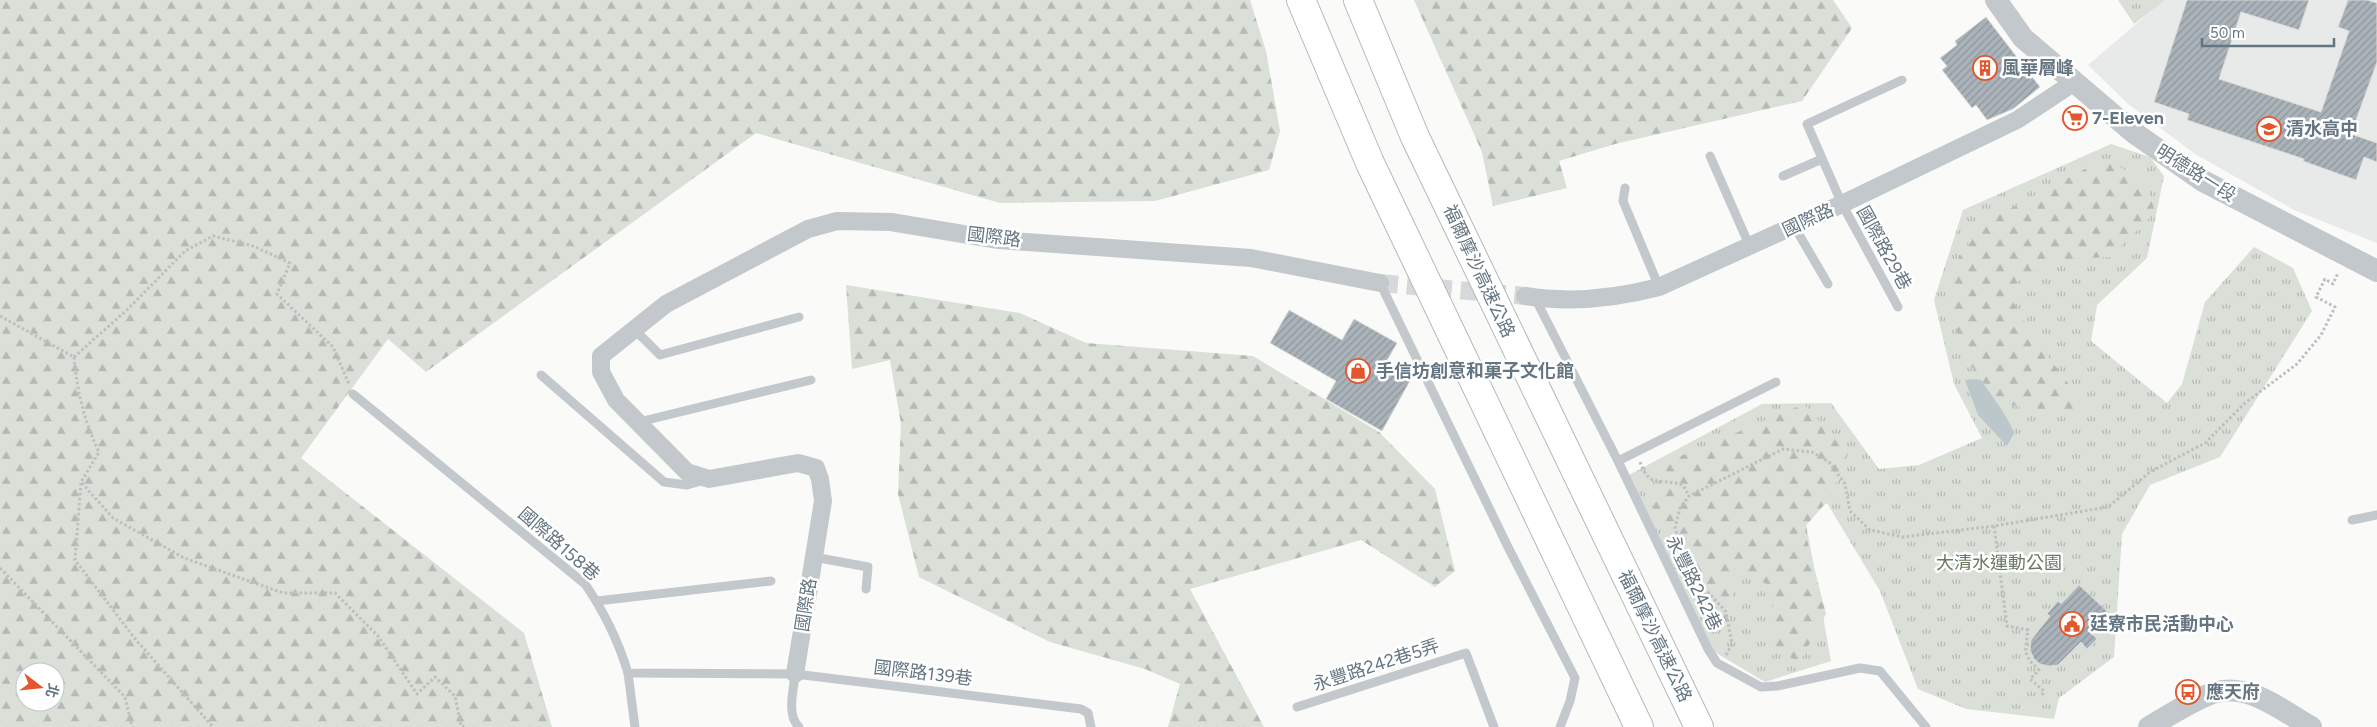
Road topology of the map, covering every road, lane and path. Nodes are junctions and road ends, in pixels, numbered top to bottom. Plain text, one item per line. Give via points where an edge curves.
1 (1301, 0) edge
2 (1358, 0) edge
3 (1996, 0) edge
4 (1902, 80) dead end
5 (2073, 83) junction
6 (1710, 156) dead end
7 (1822, 159) junction
8 (1783, 176) dead end
9 (1625, 188) dead end
10 (1842, 204) junction
11 (1794, 226) junction
12 (1750, 247) junction
13 (2346, 256) junction
14 (2377, 271) edge
15 (1380, 283) joint
16 (1828, 284) dead end
17 (1659, 287) junction
18 (1530, 297) joint
19 (1898, 307) dead end
20 (0, 316) edge
21 (799, 317) dead end
22 (635, 330) junction
23 (74, 357) junction
24 (541, 375) dead end
25 (811, 380) dead end
26 (1776, 382) dead end
27 (353, 394) joint
28 (639, 422) junction
29 (1636, 453) junction
30 (1618, 461) junction
31 (709, 479) junction
32 (81, 482) junction
33 (1689, 496) junction
34 (2377, 515) edge
35 (2352, 520) dead end
36 (1994, 526) junction
37 (814, 558) junction
38 (0, 568) edge
39 (771, 581) dead end
40 (866, 589) dead end
41 (597, 601) junction
42 (1713, 657) junction
43 (628, 673) junction
44 (795, 674) junction
45 (2041, 697) dead end
46 (1297, 708) dead end
47 (132, 727) edge
48 (213, 727) edge
49 (460, 727) edge
50 (467, 727) edge
51 (635, 727) edge
52 (799, 727) edge
53 (1090, 727) edge
54 (1494, 727) edge
55 (1560, 727) edge
56 (1639, 727) edge
57 (1699, 727) edge
58 (1925, 727) edge
59 (2148, 727) edge
60 (2311, 727) edge

1 - 56 highway via 1370,163
2 - 57 highway, 福爾摩沙高速公路 via 1415,137
3 - 5 street, 明德路一段 via 2023,38
4 - 7 lane, 國際路29巷 via 1807,124
5 - 10 street, 國際路 via 2017,120
5 - 13 street, 明德路一段 via 2133,132 2203,181
6 - 12 lane
7 - 8 lane
7 - 10 lane, 國際路29巷
9 - 17 lane via 1623,201
10 - 11 street, 國際路
10 - 19 lane, 國際路29巷
11 - 12 street, 國際路
11 - 16 lane
12 - 17 street, 國際路
13 - 14 street, 明德路一段
13 - 36 path via 2333,284 2325,280 2316,297 2335,307 2321,335 2297,364 2245,403 2205,443 2150,472 2108,507
15 - 22 street, 國際路 via 1250,258 998,240 891,222 837,221 808,229 666,304
15 - 55 lane via 1575,678
17 - 18 street, 國際路 via 1598,298
18 - 30 lane, 永豐路242巷
20 - 23 path
21 - 22 lane via 660,355
22 - 28 street, 國際路 via 601,356 601,372 616,400
23 - 27 path via 128,309 185,251 213,236 253,246 290,263 277,294 333,347
23 - 32 path via 77,388 99,452
24 - 31 lane, 國際路 via 664,482 687,485
25 - 28 lane
26 - 29 lane
27 - 41 lane, 國際路158巷 via 586,584
28 - 31 street, 國際路 via 687,472
29 - 30 lane
29 - 33 path via 1646,477 1652,481 1683,485
30 - 42 lane, 永豐路242巷
31 - 37 street, 國際路 via 798,463 816,468 823,501
32 - 48 path via 75,560 136,640
32 - 49 path via 113,518 184,558 283,593 335,593 378,636 417,694 435,677 455,696
33 - 36 path via 1783,449 1812,452 1828,462 1845,484 1850,511 1870,530 1903,537
33 - 42 path via 1680,508 1675,528 1688,570 1726,612 1732,644 1727,655
34 - 35 lane
36 - 45 path via 2007,626 2028,630 2024,651 2039,670 2030,679 2044,691
37 - 40 lane via 868,567
37 - 44 street, 國際路
38 - 47 path via 125,697
39 - 41 lane
41 - 43 lane, 國際路158巷 via 618,640
42 - 58 lane, 永豐路242巷 via 1717,663 1762,688 1860,668 1880,671
43 - 44 lane
43 - 51 lane, 國際路158巷
44 - 52 lane via 792,714
44 - 53 lane, 國際路139巷 via 1081,709 1088,713
46 - 54 lane, 永豐路242巷5弄 via 1466,653
49 - 50 path
59 - 60 street via 2216,692 2237,690 2259,697

